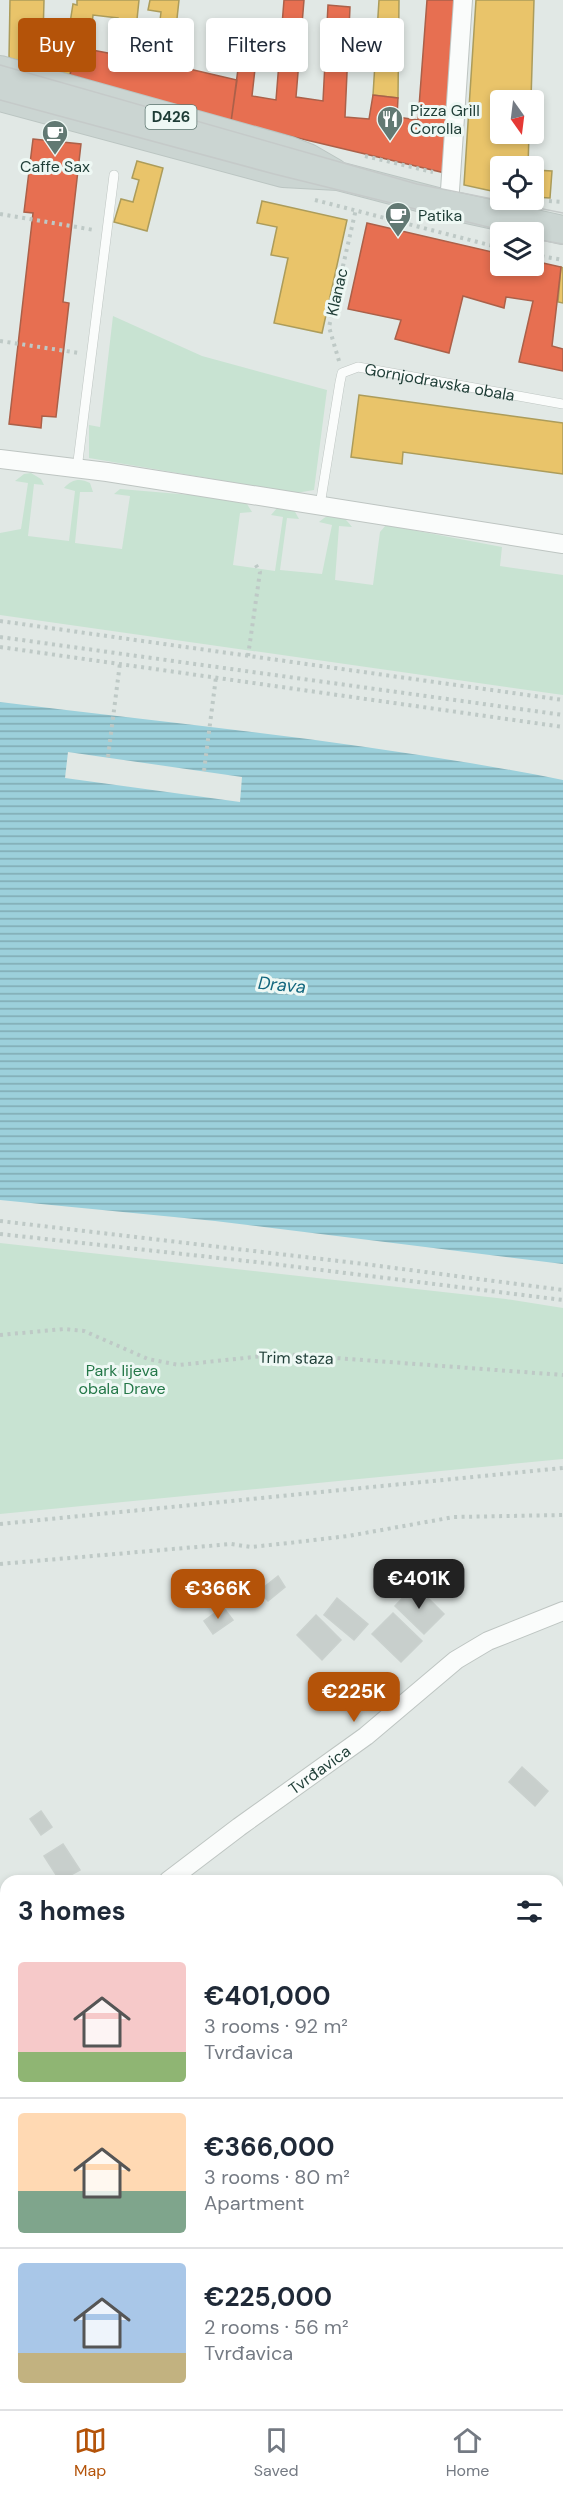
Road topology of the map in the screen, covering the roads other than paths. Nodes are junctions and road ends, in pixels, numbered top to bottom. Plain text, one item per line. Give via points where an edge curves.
1 (464, 0) edge
2 (0, 70) edge
3 (0, 97) edge
4 (114, 175) dead end
5 (338, 176) junction
6 (449, 204) junction
7 (563, 230) edge
8 (563, 404) edge
9 (0, 459) edge
10 (77, 469) junction
11 (320, 505) junction
12 (563, 544) edge
13 (563, 1611) edge
14 (176, 1875) edge

1 - 6 street
2 - 5 main road, D426 via 290,151
3 - 5 main road, D426 via 283,173
4 - 10 lane
5 - 6 main road, D426
6 - 7 main road, D426
8 - 11 lane, Gornjodravska obala via 358,367 342,373
9 - 10 street
10 - 11 street
11 - 12 street
13 - 14 street, Tvrđavica via 488,1641 456,1660 366,1736

